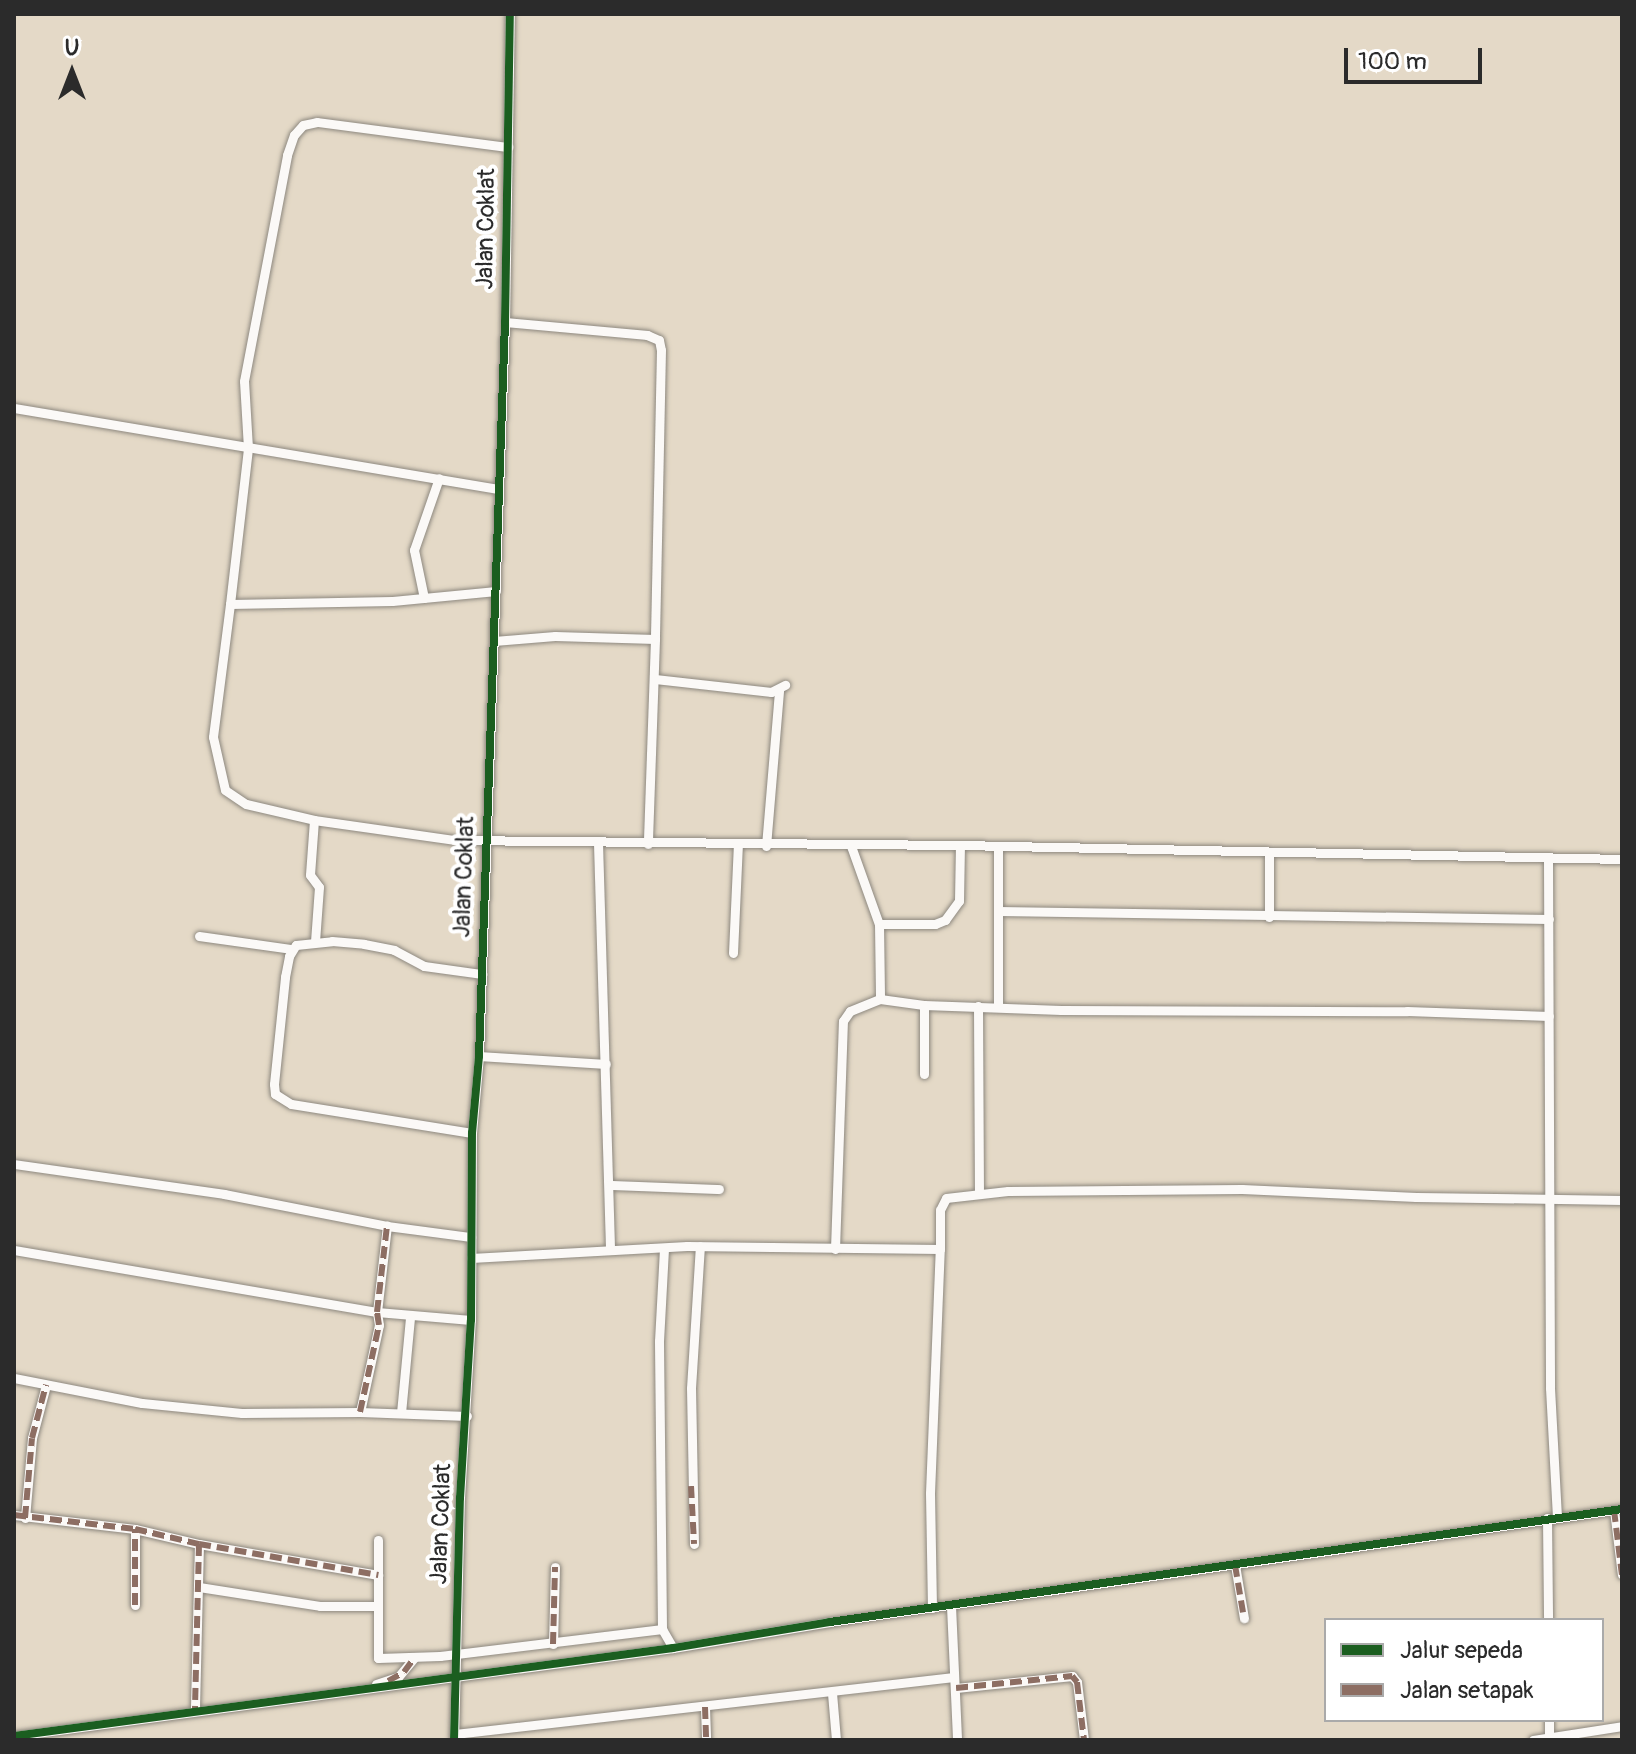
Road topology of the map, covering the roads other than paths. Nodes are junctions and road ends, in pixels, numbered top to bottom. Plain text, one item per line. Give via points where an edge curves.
1 (510, 14) edge
2 (508, 147) junction
3 (505, 322) junction
4 (15, 408) edge
5 (248, 448) junction
6 (439, 478) junction
7 (498, 489) junction
8 (496, 591) junction
9 (424, 598) junction
10 (230, 604) junction
11 (655, 639) junction
12 (494, 641) junction
13 (655, 679) junction
14 (314, 820) junction
15 (485, 840) junction
16 (598, 843) junction
17 (648, 844) junction
18 (738, 844) junction
19 (960, 845) junction
20 (766, 846) junction
21 (851, 846) junction
22 (998, 847) junction
23 (1269, 853) junction
24 (1548, 859) junction
25 (1622, 859) edge
26 (998, 911) junction
27 (1269, 917) junction
28 (1549, 919) junction
29 (879, 924) junction
30 (199, 936) dead end
31 (315, 942) junction
32 (292, 949) junction
33 (733, 953) dead end
34 (482, 974) junction
35 (880, 999) junction
36 (924, 1005) junction
37 (978, 1006) junction
38 (998, 1007) junction
39 (1549, 1016) junction
40 (479, 1056) junction
41 (606, 1064) junction
42 (924, 1074) dead end
43 (472, 1133) junction
44 (14, 1164) edge
45 (610, 1185) junction
46 (719, 1189) dead end
47 (979, 1194) junction
48 (1551, 1197) junction
49 (1622, 1200) edge
50 (386, 1230) junction
51 (471, 1237) junction
52 (700, 1246) junction
53 (664, 1248) junction
54 (835, 1249) junction
55 (940, 1249) junction
56 (14, 1250) edge
57 (610, 1250) junction
58 (471, 1258) junction
59 (377, 1312) junction
60 (410, 1317) junction
61 (471, 1320) junction
62 (14, 1378) edge
63 (46, 1385) junction
64 (360, 1412) junction
65 (401, 1413) junction
66 (467, 1416) junction
67 (1618, 1510) edge
68 (19, 1517) edge
69 (1552, 1518) junction
70 (135, 1529) junction
71 (378, 1540) dead end
72 (199, 1544) junction
73 (694, 1544) dead end
74 (1235, 1565) junction
75 (555, 1567) dead end
76 (378, 1575) junction
77 (1622, 1575) edge
78 (199, 1587) junction
79 (135, 1605) dead end
80 (377, 1606) junction
81 (951, 1606) junction
82 (932, 1608) junction
83 (1244, 1618) dead end
84 (1548, 1618) edge
85 (662, 1629) junction
86 (553, 1644) junction
87 (673, 1648) junction
88 (458, 1653) junction
89 (414, 1658) junction
90 (954, 1677) junction
91 (456, 1679) junction
92 (956, 1688) junction
93 (832, 1693) junction
94 (302, 1699) junction
95 (705, 1707) junction
96 (195, 1711) junction
97 (1549, 1722) edge
98 (1622, 1726) edge
99 (14, 1736) edge
100 (454, 1737) edge
101 (1549, 1737) junction
102 (706, 1740) edge
103 (836, 1740) edge
104 (957, 1740) edge
105 (1084, 1740) edge
106 (1533, 1740) edge

1 - 2 street, Jalan Coklat
2 - 3 street, Jalan Coklat
2 - 5 street via 317,122 303,125 294,135 244,381
3 - 7 street, Jalan Coklat
3 - 11 street via 659,340
4 - 5 street
5 - 6 street
5 - 10 street
6 - 7 street
6 - 9 street via 414,550
7 - 8 street, Jalan Coklat
8 - 9 street
8 - 12 street, Jalan Coklat
9 - 10 street
10 - 14 street via 213,737 225,790 246,804
11 - 12 street via 555,636
11 - 13 street
12 - 15 street, Jalan Coklat
13 - 17 street
13 - 20 street via 782,688
14 - 15 street via 426,838
14 - 31 street via 310,875 319,887
15 - 16 street
15 - 34 street, Jalan Coklat
16 - 17 street
16 - 41 street
17 - 18 street
18 - 20 street
18 - 33 street
19 - 21 street
19 - 22 street
19 - 29 street via 959,901 945,920
20 - 21 street
21 - 29 street
22 - 23 street
22 - 26 street
23 - 24 street
23 - 27 street
24 - 25 street
24 - 28 street
26 - 27 street
26 - 38 street
27 - 28 street
28 - 39 street
29 - 35 street
30 - 32 street
31 - 32 street
31 - 34 street via 387,948 424,966
32 - 43 street via 275,1065 278,1097 349,1115
34 - 40 street, Jalan Coklat
35 - 36 street
35 - 54 street via 850,1011 843,1021
36 - 37 street
36 - 42 street
37 - 38 street
37 - 47 street
38 - 39 street
39 - 48 street
40 - 41 street
40 - 43 street, Jalan Coklat
41 - 45 street
43 - 51 street, Jalan Coklat
44 - 50 street via 224,1194
45 - 46 street
45 - 57 street
47 - 48 street via 1242,1189
47 - 55 street via 946,1198 940,1210
48 - 49 street
48 - 69 street
50 - 51 street
50 - 59 street
51 - 58 street, Jalan Coklat
52 - 53 street
52 - 54 street
52 - 73 street via 691,1388
53 - 57 street
53 - 85 street via 659,1341
54 - 55 street
55 - 82 street via 930,1493
56 - 59 street
57 - 58 street
58 - 61 street, Jalan Coklat
59 - 60 street
59 - 64 street via 379,1325
60 - 61 street
60 - 65 street
61 - 66 street, Jalan Coklat
62 - 63 street
63 - 64 street via 142,1403 242,1413
63 - 68 street
64 - 65 street
65 - 66 street
66 - 88 street, Jalan Coklat
67 - 69 street
67 - 77 street
68 - 70 street
69 - 74 street
69 - 84 street
70 - 72 street
70 - 79 street
71 - 76 street
72 - 76 street
72 - 78 street
74 - 81 street
74 - 83 street
75 - 86 street
76 - 80 street
78 - 80 street via 320,1606
78 - 96 street
80 - 89 street via 378,1658
81 - 82 street
81 - 90 street
82 - 87 street
85 - 86 street
85 - 87 street
86 - 88 street
87 - 91 street
88 - 89 street
88 - 91 street, Jalan Coklat
89 - 94 street via 391,1680
90 - 92 street
90 - 93 street
91 - 94 street
91 - 100 street, Jalan Coklat
92 - 104 street
92 - 105 street via 1072,1676
93 - 95 street
93 - 103 street
94 - 96 street
95 - 100 street
95 - 102 street
96 - 99 street
97 - 101 street
98 - 101 street
101 - 106 street

